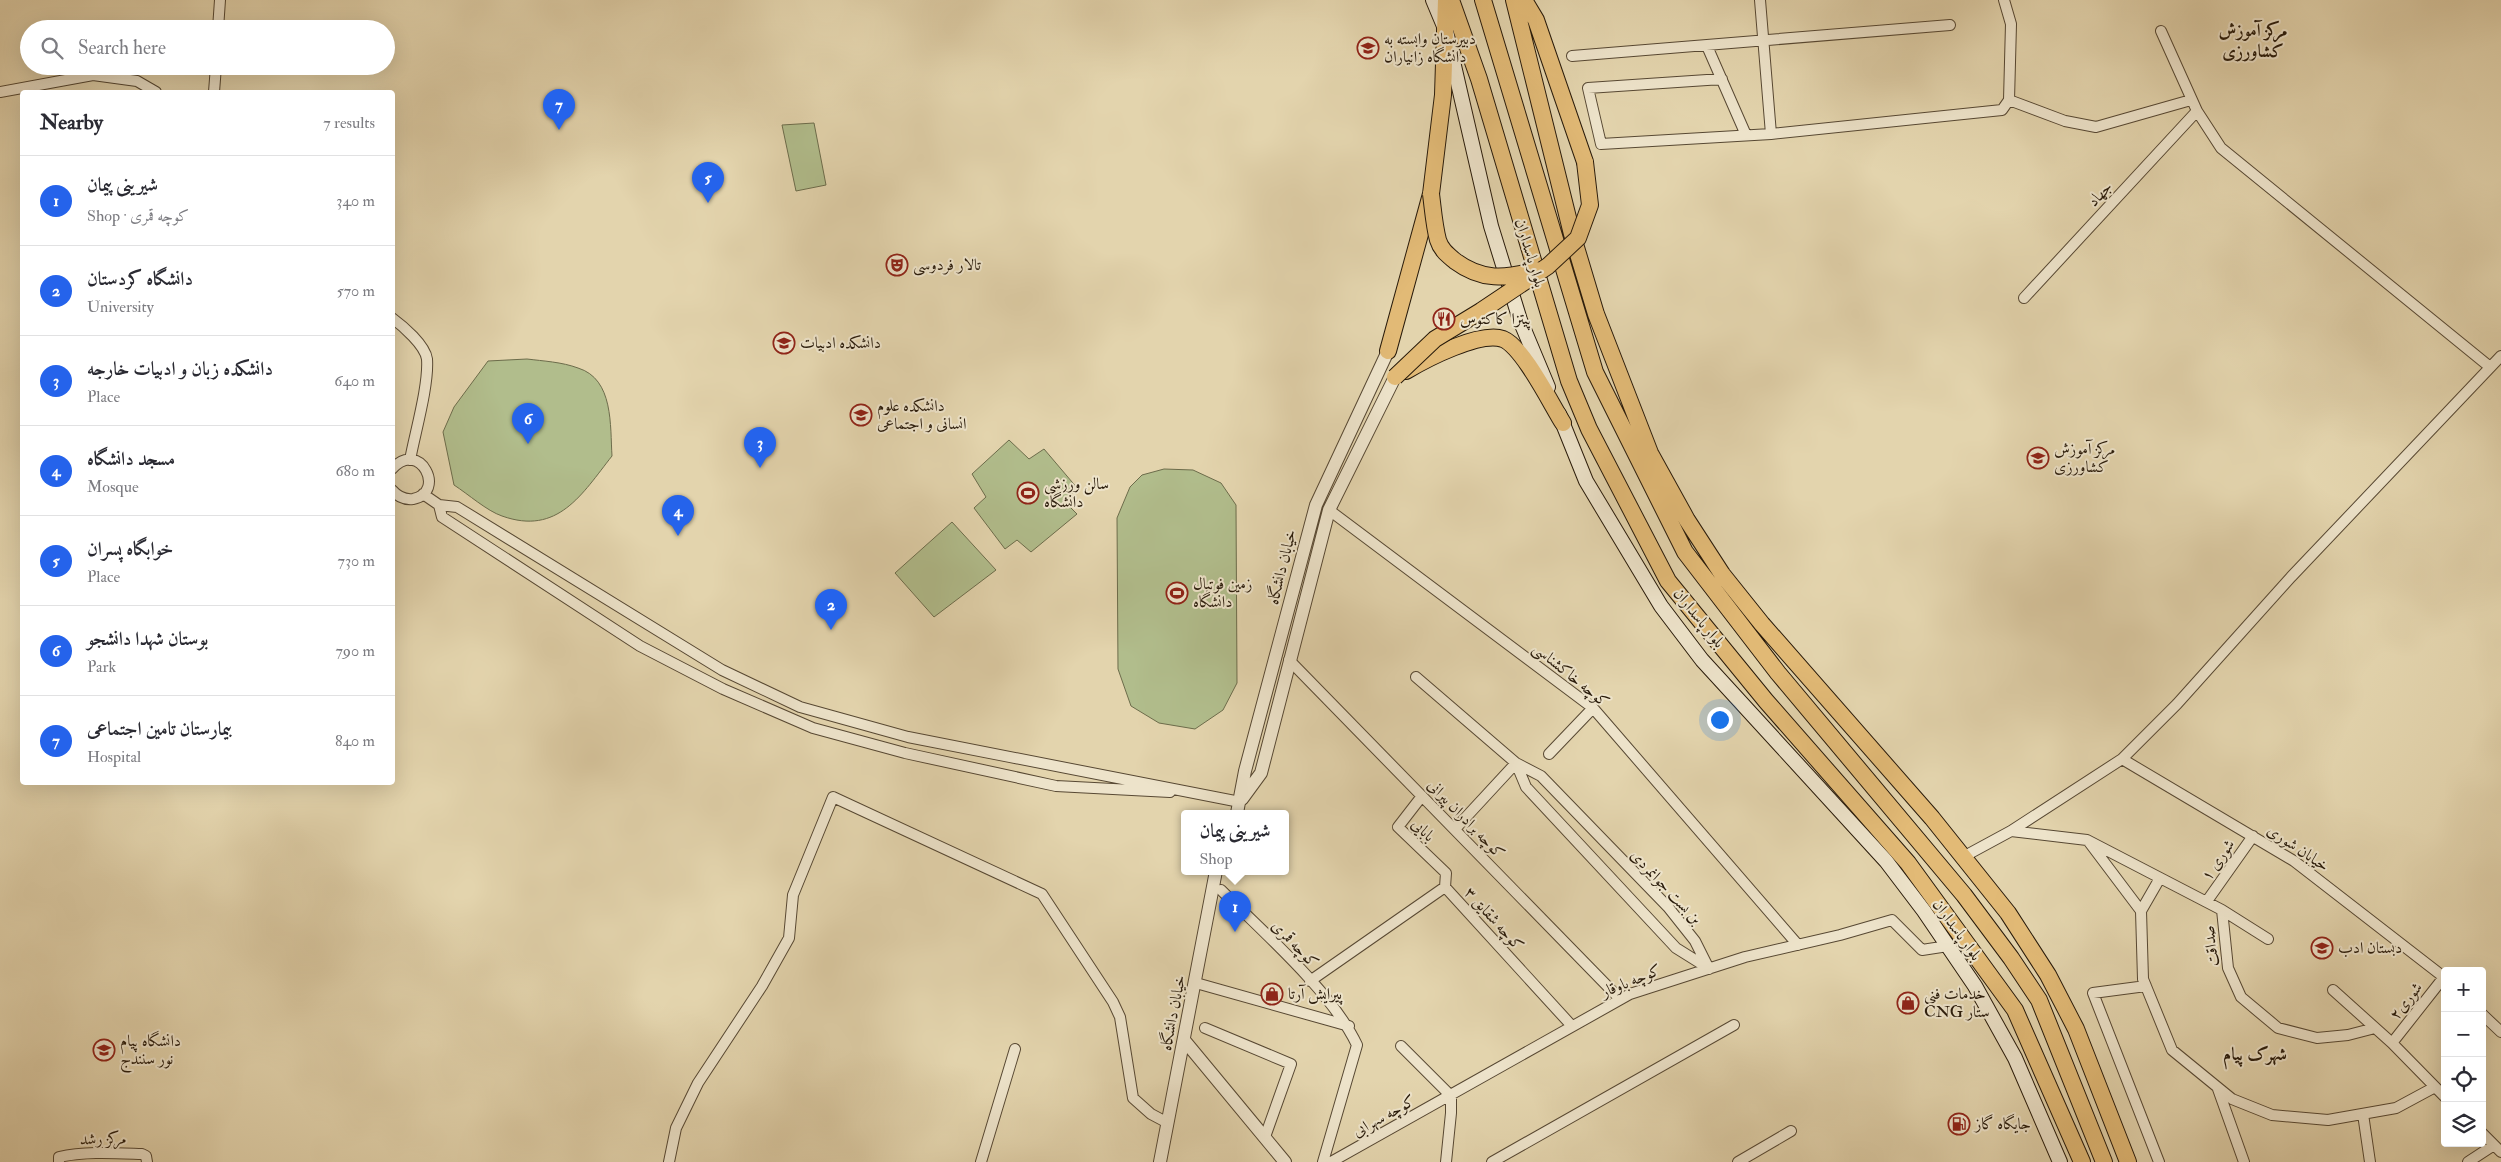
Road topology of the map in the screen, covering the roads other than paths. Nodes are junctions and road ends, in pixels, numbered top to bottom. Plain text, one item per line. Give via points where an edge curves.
1 (220, 0) edge
2 (1433, 0) edge
3 (1446, 0) edge
4 (1451, 0) edge
5 (1483, 0) edge
6 (1514, 0) edge
7 (1524, 0) edge
8 (1760, 0) edge
9 (2004, 0) edge
10 (219, 20) edge
11 (1950, 25) dead end
12 (1446, 31) junction
13 (2161, 31) dead end
14 (1763, 41) junction
15 (1707, 46) junction
16 (1572, 56) dead end
17 (94, 75) edge
18 (94, 75) edge
19 (215, 75) edge
20 (1722, 79) junction
21 (153, 90) edge
22 (214, 90) edge
23 (0, 92) edge
24 (2009, 100) junction
25 (2192, 100) junction
26 (2197, 111) junction
27 (1771, 134) junction
28 (1746, 135) junction
29 (1430, 194) junction
30 (1548, 266) junction
31 (2024, 298) dead end
32 (395, 320) edge
33 (1388, 352) joint
34 (2501, 356) edge
35 (2490, 367) junction
36 (1395, 377) junction
37 (1630, 399) junction
38 (1614, 409) junction
39 (1563, 423) junction
40 (410, 460) junction
41 (395, 465) edge
42 (395, 492) edge
43 (423, 494) junction
44 (439, 506) junction
45 (1329, 510) junction
46 (1289, 660) junction
47 (1416, 677) dead end
48 (1593, 708) junction
49 (908, 737) junction
50 (905, 753) junction
51 (1549, 754) dead end
52 (2122, 759) junction
53 (1516, 763) junction
54 (1203, 793) junction
55 (1422, 796) junction
56 (1239, 807) edge
57 (1455, 829) junction
58 (2011, 831) junction
59 (2253, 836) junction
60 (2087, 840) junction
61 (1963, 857) junction
62 (1215, 875) edge
63 (2160, 878) junction
64 (1445, 887) junction
65 (1221, 890) dead end
66 (2207, 901) junction
67 (2222, 910) junction
68 (2141, 911) junction
69 (2268, 939) dead end
70 (1798, 945) junction
71 (1948, 946) junction
72 (2011, 958) junction
73 (1709, 968) junction
74 (2441, 976) edge
75 (1310, 981) junction
76 (2441, 982) edge
77 (1196, 983) junction
78 (2146, 986) junction
79 (2333, 990) dead end
80 (1620, 999) junction
81 (2062, 1003) junction
82 (2486, 1018) edge
83 (1572, 1025) junction
84 (1734, 1025) dead end
85 (1349, 1026) junction
86 (1205, 1028) dead end
87 (2375, 1028) junction
88 (2501, 1032) edge
89 (1184, 1040) junction
90 (2392, 1043) junction
91 (1401, 1046) dead end
92 (1015, 1049) dead end
93 (2435, 1087) junction
94 (2218, 1088) junction
95 (2441, 1093) edge
96 (1451, 1096) junction
97 (2364, 1114) junction
98 (1168, 1123) junction
99 (1791, 1132) dead end
100 (1265, 1137) junction
101 (2486, 1137) edge
102 (2498, 1148) edge
103 (59, 1162) edge
104 (147, 1162) edge
105 (669, 1162) edge
106 (981, 1162) edge
107 (1160, 1162) edge
108 (1285, 1162) edge
109 (1323, 1162) edge
110 (1331, 1162) edge
111 (1446, 1162) edge
112 (1492, 1162) edge
113 (1738, 1162) edge
114 (2060, 1162) edge
115 (2082, 1162) edge
116 (2104, 1162) edge
117 (2128, 1162) edge
118 (2159, 1162) edge
119 (2244, 1162) edge
120 (2370, 1162) edge
121 (2468, 1162) edge

1 - 10 street
2 - 12 main road
3 - 12 main road
4 - 115 main road, بلوار پاسداران via 1479,79 1569,381 1589,429 1668,580 1766,701 1908,863 2015,1010
5 - 38 main road, بلوار پاسداران via 1595,372
6 - 37 main road via 1572,234 1596,314
7 - 30 main road, bridge via 1536,20 1585,162 1590,205 1578,238
8 - 14 street
9 - 24 street via 2011,24
11 - 14 street
12 - 29 main road
12 - 39 main road via 1491,226 1520,320
13 - 25 street
14 - 15 street
14 - 27 street
15 - 16 street
15 - 20 street
17 - 23 street
18 - 21 street via 137,81
19 - 22 street
20 - 28 street
20 - 28 street via 1588,88 1601,144
24 - 25 street via 2065,121 2096,127
24 - 27 street via 2002,110
25 - 26 street
26 - 31 street, جهاد
26 - 35 street via 2221,148
27 - 28 street
29 - 30 main road, bridge via 1444,252 1469,271 1491,277 1519,275
29 - 33 main road
30 - 36 main road, bridge via 1435,339
32 - 40 street via 410,332 427,358
33 - 56 street, خیابان دانشگاه via 1316,506 1245,771
34 - 35 street
35 - 52 street
36 - 39 main road via 1444,350 1479,340 1503,339 1521,353
36 - 45 street, خیابان دانشگاه
37 - 38 main road
37 - 61 main road via 1650,453 1722,574
38 - 72 main road, بلوار پاسداران via 1685,552 1778,672 1964,895
39 - 71 main road via 1586,481 1661,606 1702,660 1886,861
40 - 41 street
40 - 43 street via 417,461 427,470 429,482
42 - 43 street via 405,499 418,498
43 - 44 street
44 - 49 street via 457,507 722,670 800,707
44 - 50 street via 442,517 640,646 723,689 813,728
45 - 46 street, خیابان دانشگاه
45 - 48 street, کوچه خاکشناسی
46 - 55 street, کوچه برادران پیرانی
46 - 56 street, خیابان دانشگاه via 1261,773
47 - 53 street, بن بست جوانمردی
48 - 51 street
48 - 70 street, کوچه خاکشناسی
49 - 50 street
49 - 54 street
50 - 54 street via 1056,786
52 - 58 street
52 - 59 street, خیابان شوری
53 - 57 street
53 - 73 street, بن بست جوانمردی via 1541,776 1668,907 1695,941
53 - 73 street, بن بست جوانمردی via 1526,787 1676,948
54 - 56 street
55 - 57 street, کوچه برادران پیرانی
55 - 64 street, بابایی via 1398,827 1446,873
57 - 80 street, کوچه برادران پیرانی
58 - 60 street, صداقت
58 - 61 street
59 - 66 street, شوری ۱
59 - 74 street, خیابان شوری via 2294,861
60 - 63 street, صداقت
60 - 68 street
61 - 81 main road via 2013,920
62 - 77 street, خیابان دانشگاه
63 - 66 street, صداقت
63 - 68 street
64 - 75 street, کوچه شقایق ۳
64 - 83 street, کوچه شقایق ۳
65 - 75 street, کوچه قمری
66 - 67 street, صداقت
67 - 69 street
67 - 87 street, صداقت via 2228,968 2241,997 2278,1028 2317,1038
68 - 78 street via 2143,979
70 - 71 street, کوچه باوقار via 1892,920 1922,950
70 - 73 street, کوچه باوقار
71 - 114 main road via 2015,1058
72 - 81 main road
72 - 116 main road, بلوار پاسداران via 2039,1000
73 - 80 street, کوچه باوقار
75 - 85 street, کوچه قمری
76 - 90 street, شوری۲
77 - 85 street
77 - 89 street, خیابان دانشگاه
78 - 94 street via 2172,1050
78 - 118 street via 2093,993
79 - 87 street
80 - 83 street, کوچه باوقار
81 - 117 main road via 2076,1029
82 - 88 street
83 - 96 street, کوچه باوقار
84 - 112 street
85 - 109 street, کوچه قمری via 1358,1044
86 - 100 street via 1291,1064
87 - 90 street
89 - 98 street, خیابان دانشگاه
89 - 100 street
90 - 93 street
91 - 96 street
92 - 106 street
93 - 95 street
93 - 97 street via 2396,1108
94 - 97 street via 2232,1100 2272,1115 2328,1120
94 - 119 street
96 - 110 street, کوچه سهرابی
96 - 111 street
97 - 120 street
98 - 105 street via 1132,1098 1120,1017 1042,894 833,796 793,895 789,938 762,986 698,1083 676,1128
98 - 107 street, خیابان دانشگاه
99 - 113 street
100 - 108 street
101 - 102 street
102 - 121 street
103 - 104 street, مرکز رشد via 59,1157 71,1154 106,1153 142,1154

